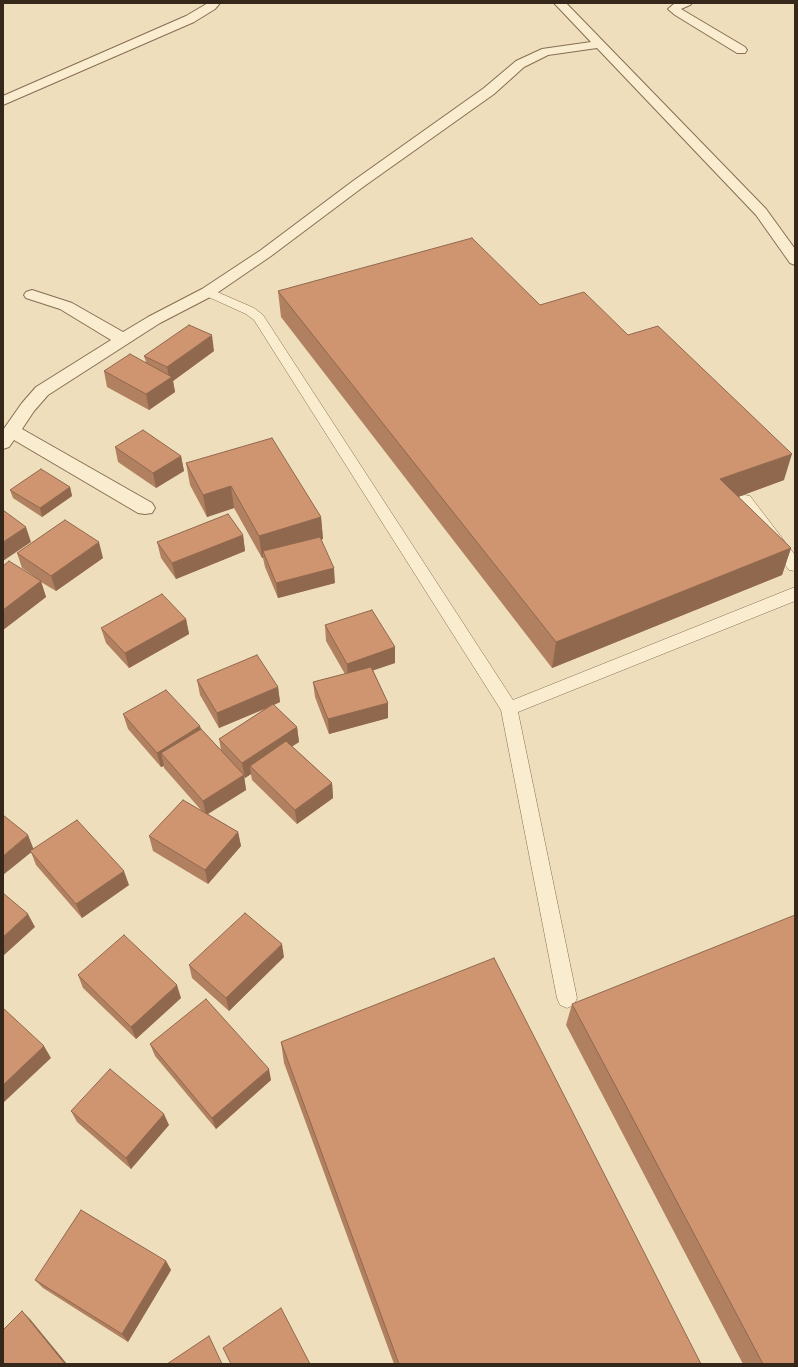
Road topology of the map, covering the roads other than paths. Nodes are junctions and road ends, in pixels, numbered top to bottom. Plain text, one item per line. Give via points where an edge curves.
1 (214, 3) edge
2 (560, 3) edge
3 (686, 3) edge
4 (600, 44) junction
5 (741, 50) dead end
6 (3, 101) edge
7 (795, 260) edge
8 (208, 292) junction
9 (32, 295) dead end
10 (122, 339) junction
11 (8, 430) edge
12 (745, 500) edge
13 (145, 508) dead end
14 (795, 566) edge
15 (795, 593) edge
16 (508, 709) junction
17 (567, 998) dead end

1 - 6 street via 190,19
2 - 4 street
3 - 5 street via 674,8
4 - 7 street via 761,212
4 - 8 street via 546,52 520,64 478,99
8 - 10 street
8 - 16 lane via 250,311 259,318
9 - 10 street via 66,306
10 - 11 street via 42,391
11 - 13 street
12 - 14 lane
15 - 16 lane
16 - 17 lane

